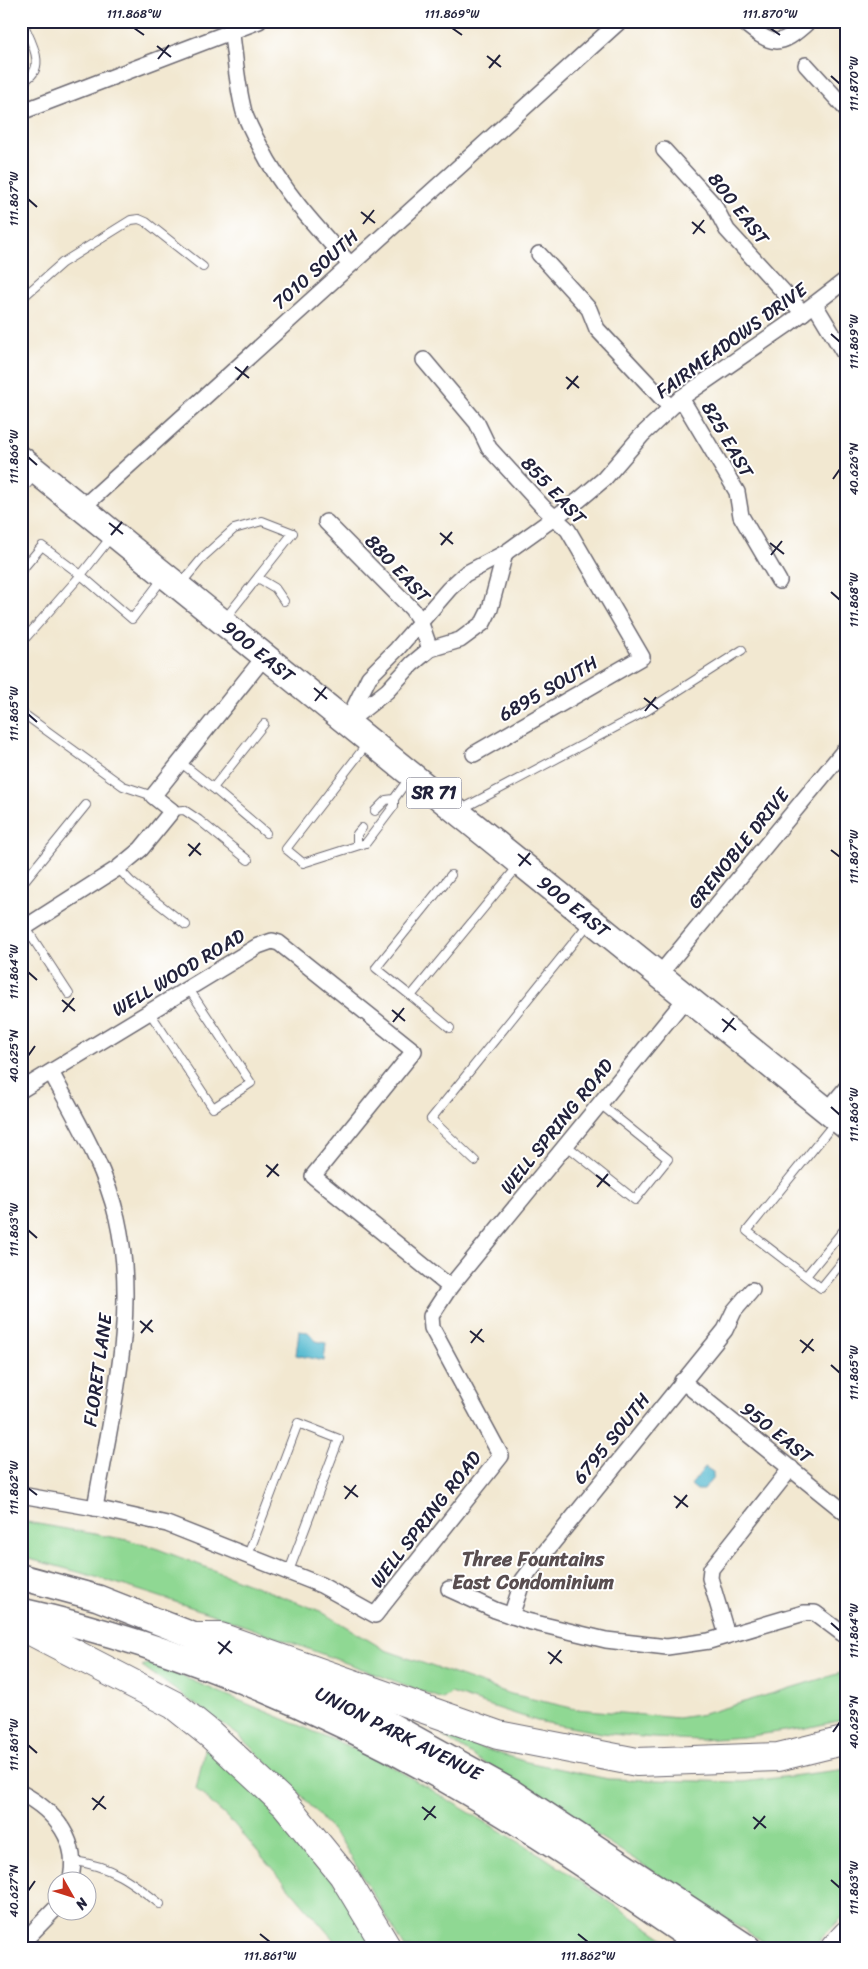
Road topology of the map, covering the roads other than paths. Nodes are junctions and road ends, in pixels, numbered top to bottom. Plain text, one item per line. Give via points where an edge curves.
1 (22, 21) edge
2 (259, 21) edge
3 (620, 21) edge
4 (742, 21) edge
5 (809, 21) edge
6 (231, 26) edge
7 (806, 65) dead end
8 (21, 82) edge
9 (847, 110) edge
10 (21, 112) edge
11 (664, 150) dead end
12 (539, 254) dead end
13 (350, 264) junction
14 (203, 267) dead end
15 (847, 279) edge
16 (21, 299) edge
17 (809, 309) junction
18 (847, 358) edge
19 (424, 360) dead end
20 (675, 403) junction
21 (29, 465) edge
22 (21, 491) edge
23 (83, 507) junction
24 (555, 519) junction
25 (326, 522) dead end
26 (114, 534) junction
27 (505, 554) junction
28 (21, 571) edge
29 (81, 575) junction
30 (258, 578) junction
31 (172, 581) junction
32 (779, 581) dead end
33 (284, 601) dead end
34 (420, 621) junction
35 (222, 622) junction
36 (21, 642) edge
37 (430, 649) junction
38 (742, 650) dead end
39 (265, 656) junction
40 (642, 657) joint
41 (21, 712) edge
42 (347, 722) junction
43 (264, 724) dead end
44 (370, 741) junction
45 (847, 747) edge
46 (474, 754) dead end
47 (180, 762) junction
48 (412, 776) junction
49 (213, 788) junction
50 (153, 796) junction
51 (394, 799) junction
52 (86, 805) dead end
53 (172, 811) junction
54 (376, 811) dead end
55 (456, 812) junction
56 (362, 828) dead end
57 (266, 833) dead end
58 (357, 845) junction
59 (248, 860) dead end
60 (520, 863) junction
61 (118, 868) junction
62 (452, 875) dead end
63 (21, 885) edge
64 (591, 920) junction
65 (186, 925) dead end
66 (24, 929) edge
67 (659, 975) junction
68 (189, 989) junction
69 (69, 994) dead end
70 (412, 996) junction
71 (687, 997) junction
72 (150, 1013) junction
73 (450, 1028) dead end
74 (51, 1072) junction
75 (847, 1087) edge
76 (21, 1090) edge
77 (600, 1104) junction
78 (837, 1119) edge
79 (566, 1145) junction
80 (475, 1161) dead end
81 (847, 1226) edge
82 (847, 1256) edge
83 (806, 1276) junction
84 (450, 1287) junction
85 (752, 1290) dead end
86 (682, 1381) junction
87 (791, 1468) junction
88 (21, 1496) edge
89 (95, 1508) junction
90 (847, 1514) edge
91 (248, 1555) junction
92 (289, 1571) junction
93 (21, 1577) edge
94 (449, 1588) dead end
95 (21, 1611) edge
96 (511, 1616) junction
97 (21, 1626) edge
98 (727, 1634) junction
99 (847, 1637) edge
100 (197, 1638) junction
101 (847, 1740) edge
102 (21, 1793) edge
103 (74, 1861) junction
104 (72, 1872) edge
105 (160, 1904) dead end
106 (48, 1916) edge
107 (847, 1935) edge
108 (21, 1944) edge
109 (387, 1948) edge
110 (706, 1948) edge
111 (748, 1948) edge
112 (835, 1948) edge

1 - 8 lane via 38,61 30,78
2 - 6 street
3 - 13 street, 7010 SOUTH
4 - 5 street via 772,42 793,36
6 - 10 street
6 - 13 street via 237,81 245,114 273,174 296,206
7 - 9 street
11 - 17 street, 800 EAST via 714,205 727,230
12 - 20 street, 825 EAST via 589,309 597,329
13 - 23 street, 7010 SOUTH
14 - 16 lane via 146,222 130,220 62,263
15 - 17 street, FAIRMEADOWS DRIVE
17 - 18 street, 800 EAST
17 - 20 street, FAIRMEADOWS DRIVE
19 - 24 street, 855 EAST via 478,423 489,448
20 - 24 street, FAIRMEADOWS DRIVE via 604,479
20 - 32 street, 825 EAST via 737,492 741,516
21 - 22 lane
21 - 23 main road, 900 EAST / SR 71
23 - 26 main road, 900 EAST / SR 71
24 - 27 street, FAIRMEADOWS DRIVE
24 - 40 street, 855 EAST via 568,530
25 - 34 street, 880 EAST
26 - 29 lane
26 - 31 main road, 900 EAST / SR 71
27 - 34 street, FAIRMEADOWS DRIVE via 465,574
27 - 37 street via 490,610 483,623 460,640
28 - 29 lane via 42,546
29 - 31 lane via 132,619
29 - 36 lane
30 - 31 lane via 293,533 262,521 234,529
30 - 33 lane via 275,588
30 - 35 lane
31 - 35 main road, 900 EAST / SR 71
34 - 37 street, 880 EAST
34 - 42 street, FAIRMEADOWS DRIVE via 368,677
35 - 39 main road, 900 EAST / SR 71
37 - 42 street
38 - 55 lane via 648,710
39 - 42 main road, 900 EAST / SR 71
39 - 47 street
40 - 46 street, 6895 SOUTH
41 - 50 lane via 123,786
42 - 44 main road, 900 EAST / SR 71
43 - 49 lane
44 - 48 main road, 900 EAST / SR 71
44 - 58 lane via 286,849 303,863
45 - 67 street, GRENOBLE DRIVE
47 - 49 lane
47 - 50 street
48 - 51 lane
48 - 55 main road, 900 EAST / SR 71
49 - 57 lane
50 - 53 street
51 - 54 lane via 386,800
51 - 58 lane via 394,806 366,843
52 - 63 lane
53 - 59 lane via 184,810
53 - 61 street via 142,849
55 - 60 main road, 900 EAST / SR 71
56 - 58 lane via 357,834
60 - 64 main road, 900 EAST / SR 71
60 - 70 lane
61 - 65 lane
61 - 66 street
62 - 70 lane via 376,968
64 - 67 main road, 900 EAST / SR 71
64 - 80 lane via 431,1119
66 - 69 lane
67 - 71 main road, 900 EAST / SR 71
68 - 72 street, WELL WOOD ROAD
68 - 72 lane via 251,1083 213,1108
68 - 84 street, WELL WOOD ROAD via 258,946 279,943 414,1051 313,1176
70 - 73 lane
71 - 77 street, WELL SPRING ROAD
71 - 78 main road, 900 EAST / SR 71
72 - 74 street, WELL WOOD ROAD
74 - 76 street, WELL WOOD ROAD
74 - 89 street, FLORET LANE via 98,1162 117,1218 122,1258 126,1315
75 - 78 street
77 - 79 street, WELL SPRING ROAD
77 - 79 lane via 668,1159 635,1200
78 - 83 lane via 747,1231
79 - 84 street, WELL SPRING ROAD
81 - 83 lane
82 - 83 lane via 821,1288
84 - 92 street, WELL SPRING ROAD via 431,1316 432,1328 501,1456 375,1615
85 - 86 street, 6795 SOUTH via 734,1311 725,1330
86 - 87 street, 950 EAST
86 - 96 street, 6795 SOUTH via 526,1576
87 - 90 street, 950 EAST
87 - 98 street via 711,1569 710,1578
88 - 89 street, WELL SPRING ROAD
89 - 91 street, WELL SPRING ROAD via 167,1524
91 - 92 street, WELL SPRING ROAD
91 - 92 lane via 298,1423 339,1439
93 - 100 main road, UNION PARK AVENUE via 98,1598
94 - 96 street
95 - 110 main road, UNION PARK AVENUE via 183,1658 336,1722 510,1818
96 - 98 street via 606,1640 667,1647 690,1646
97 - 109 highway via 174,1705 210,1734 285,1804 343,1875
98 - 99 street via 804,1613 815,1613
100 - 101 highway via 220,1637 498,1735 637,1762 778,1757
100 - 111 main road, UNION PARK AVENUE via 340,1700 472,1769
102 - 103 street via 47,1811 63,1828
103 - 104 street
103 - 105 lane via 113,1871
106 - 108 street
107 - 112 highway

